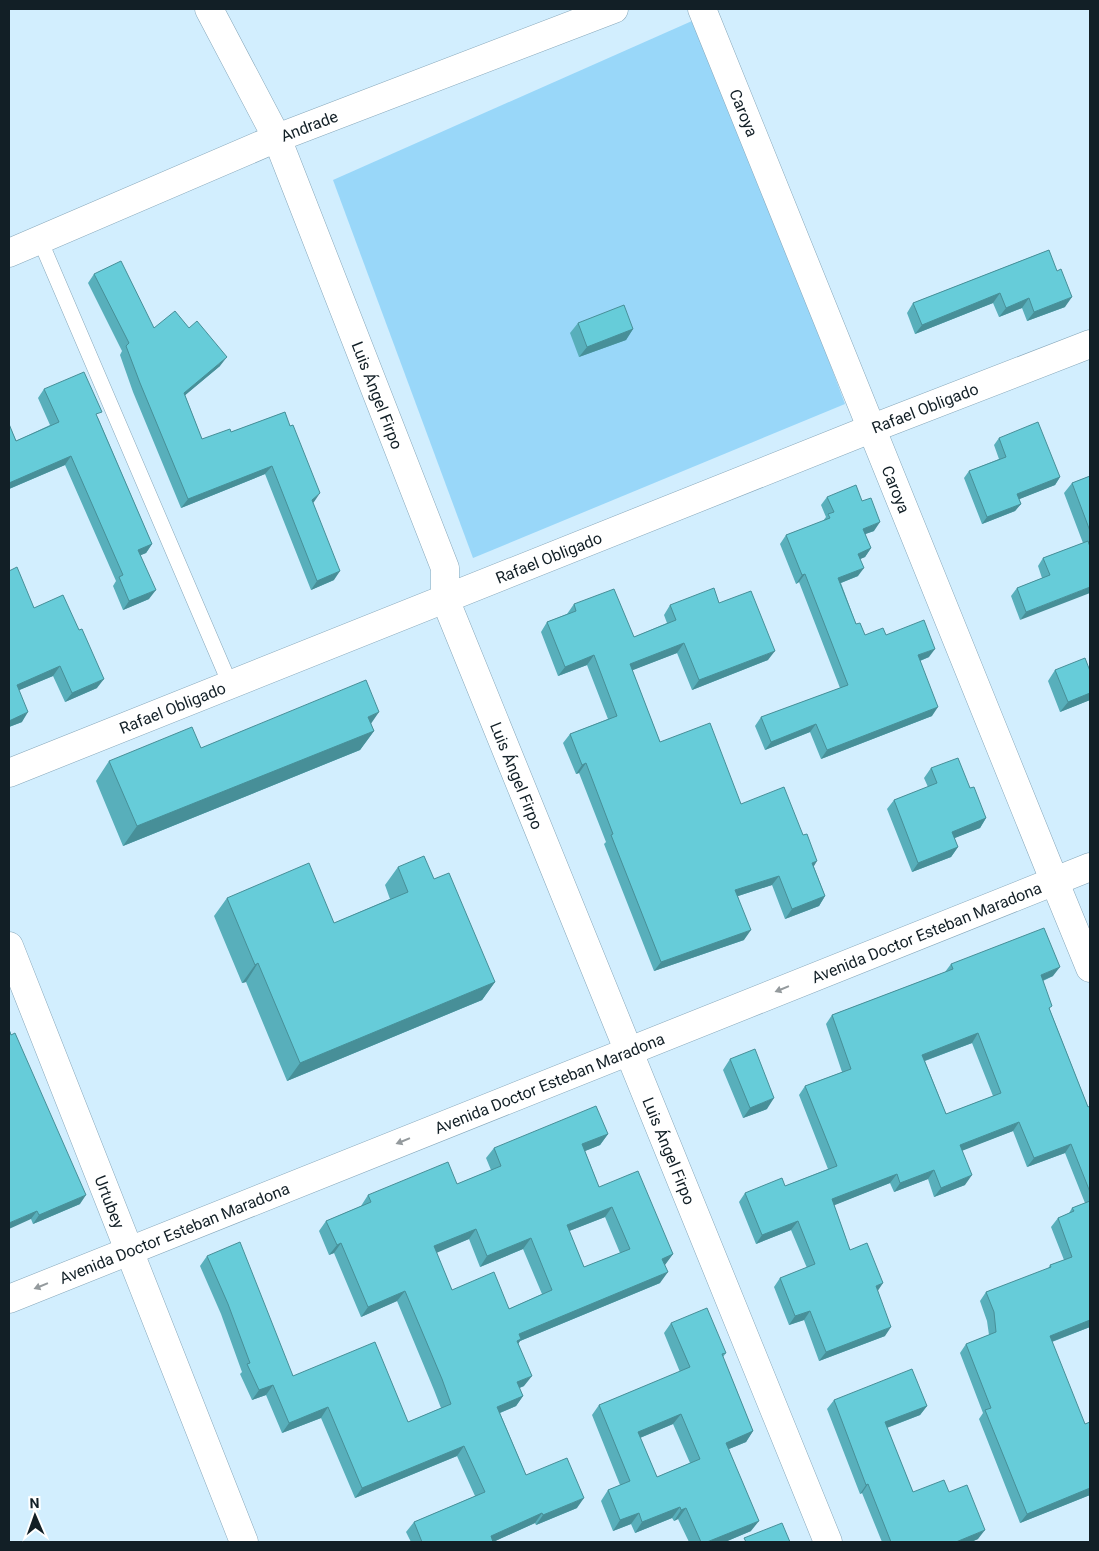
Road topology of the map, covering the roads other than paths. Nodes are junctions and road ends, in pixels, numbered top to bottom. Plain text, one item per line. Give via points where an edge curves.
1 (209, 9) edge
2 (614, 9) edge
3 (702, 9) edge
4 (277, 138) junction
5 (40, 240) junction
6 (9, 253) edge
7 (1090, 344) edge
8 (872, 428) junction
9 (445, 599) junction
10 (230, 684) junction
11 (9, 773) edge
12 (1090, 867) edge
13 (1054, 880) junction
14 (9, 946) edge
15 (1090, 968) edge
16 (627, 1051) junction
17 (128, 1251) junction
18 (9, 1299) edge
19 (244, 1542) edge
20 (828, 1542) edge

1 - 4 street, Luis Ángel Firpo
2 - 4 street, Andrade
3 - 8 street, Caroya
4 - 5 street, Andrade
4 - 9 street, Luis Ángel Firpo via 445,568
5 - 6 street, Andrade
5 - 10 lane
7 - 8 street, Rafael Obligado
8 - 9 street, Rafael Obligado
8 - 13 street, Caroya
9 - 10 street, Rafael Obligado
9 - 16 street, Luis Ángel Firpo
10 - 11 street, Rafael Obligado
12 - 13 street, Avenida Doctor Esteban Maradona
13 - 15 street, Caroya
13 -> 16 street, Avenida Doctor Esteban Maradona
14 - 17 street, Urtubey
16 -> 17 street, Avenida Doctor Esteban Maradona
16 - 20 street, Luis Ángel Firpo
17 -> 18 street, Avenida Doctor Esteban Maradona
17 - 19 street, Urtubey

